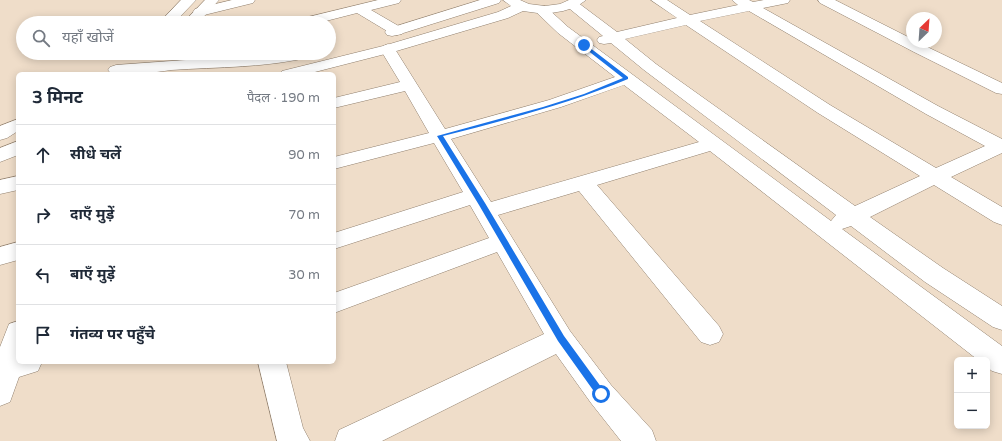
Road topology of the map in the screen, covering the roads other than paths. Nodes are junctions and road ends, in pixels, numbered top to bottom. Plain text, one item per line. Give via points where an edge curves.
1 (189, 0) edge
2 (212, 0) edge
3 (248, 0) edge
4 (394, 0) edge
5 (494, 0) edge
6 (658, 0) edge
7 (783, 0) edge
8 (825, 0) edge
9 (576, 2) edge
10 (745, 3) edge
11 (524, 5) edge
12 (360, 9) junction
13 (200, 12) junction
14 (173, 16) edge
15 (196, 16) edge
16 (330, 16) edge
17 (687, 20) junction
18 (614, 37) junction
19 (388, 38) junction
20 (584, 45) junction
21 (336, 57) edge
22 (126, 60) edge
23 (156, 60) edge
24 (199, 60) edge
25 (215, 60) edge
26 (257, 60) edge
27 (327, 60) edge
28 (145, 71) edge
29 (112, 72) edge
30 (294, 72) edge
31 (627, 78) junction
32 (410, 85) junction
33 (1002, 88) edge
34 (336, 102) edge
35 (16, 125) edge
36 (0, 134) edge
37 (439, 136) junction
38 (714, 144) junction
39 (1001, 146) edge
40 (16, 148) edge
41 (0, 156) edge
42 (336, 162) edge
43 (934, 176) junction
44 (583, 182) junction
45 (16, 183) edge
46 (0, 187) edge
47 (481, 203) junction
48 (852, 216) junction
49 (1002, 217) edge
50 (827, 229) junction
51 (336, 240) edge
52 (504, 241) junction
53 (16, 252) edge
54 (0, 256) edge
55 (336, 302) edge
56 (1002, 319) edge
57 (710, 334) dead end
58 (561, 339) junction
59 (1002, 362) edge
60 (272, 364) edge
61 (295, 441) edge
62 (350, 441) edge
63 (641, 441) edge

1 - 14 street
2 - 13 street
3 - 13 street
4 - 12 street
5 - 19 street
6 - 17 street
7 - 10 street
8 - 33 street
9 - 11 street via 562,8
9 - 18 street
10 - 17 street
10 - 39 street via 932,110
11 - 19 street via 503,15
11 - 20 street via 552,21
12 - 16 street
12 - 19 street
13 - 15 street
17 - 18 street
17 - 43 street via 824,109
18 - 20 street
18 - 48 street via 650,67
19 - 21 street
19 - 32 street
20 - 31 street
22 - 29 street
23 - 28 street
24 - 28 street
25 - 26 street via 225,63
27 - 30 street
28 - 29 street
31 - 37 street via 545,108
31 - 38 street
32 - 34 street
32 - 37 street
35 - 36 street
37 - 42 street
37 - 47 street
38 - 44 street
38 - 50 street
39 - 43 street
40 - 41 street
43 - 48 street
43 - 49 street
44 - 47 street
44 - 57 street
45 - 46 street
47 - 51 street
47 - 52 street
48 - 50 street
48 - 56 street via 934,275
50 - 59 street
52 - 55 street
52 - 58 street
53 - 54 street
58 - 62 street
58 - 63 street via 601,394
60 - 61 street via 290,436

